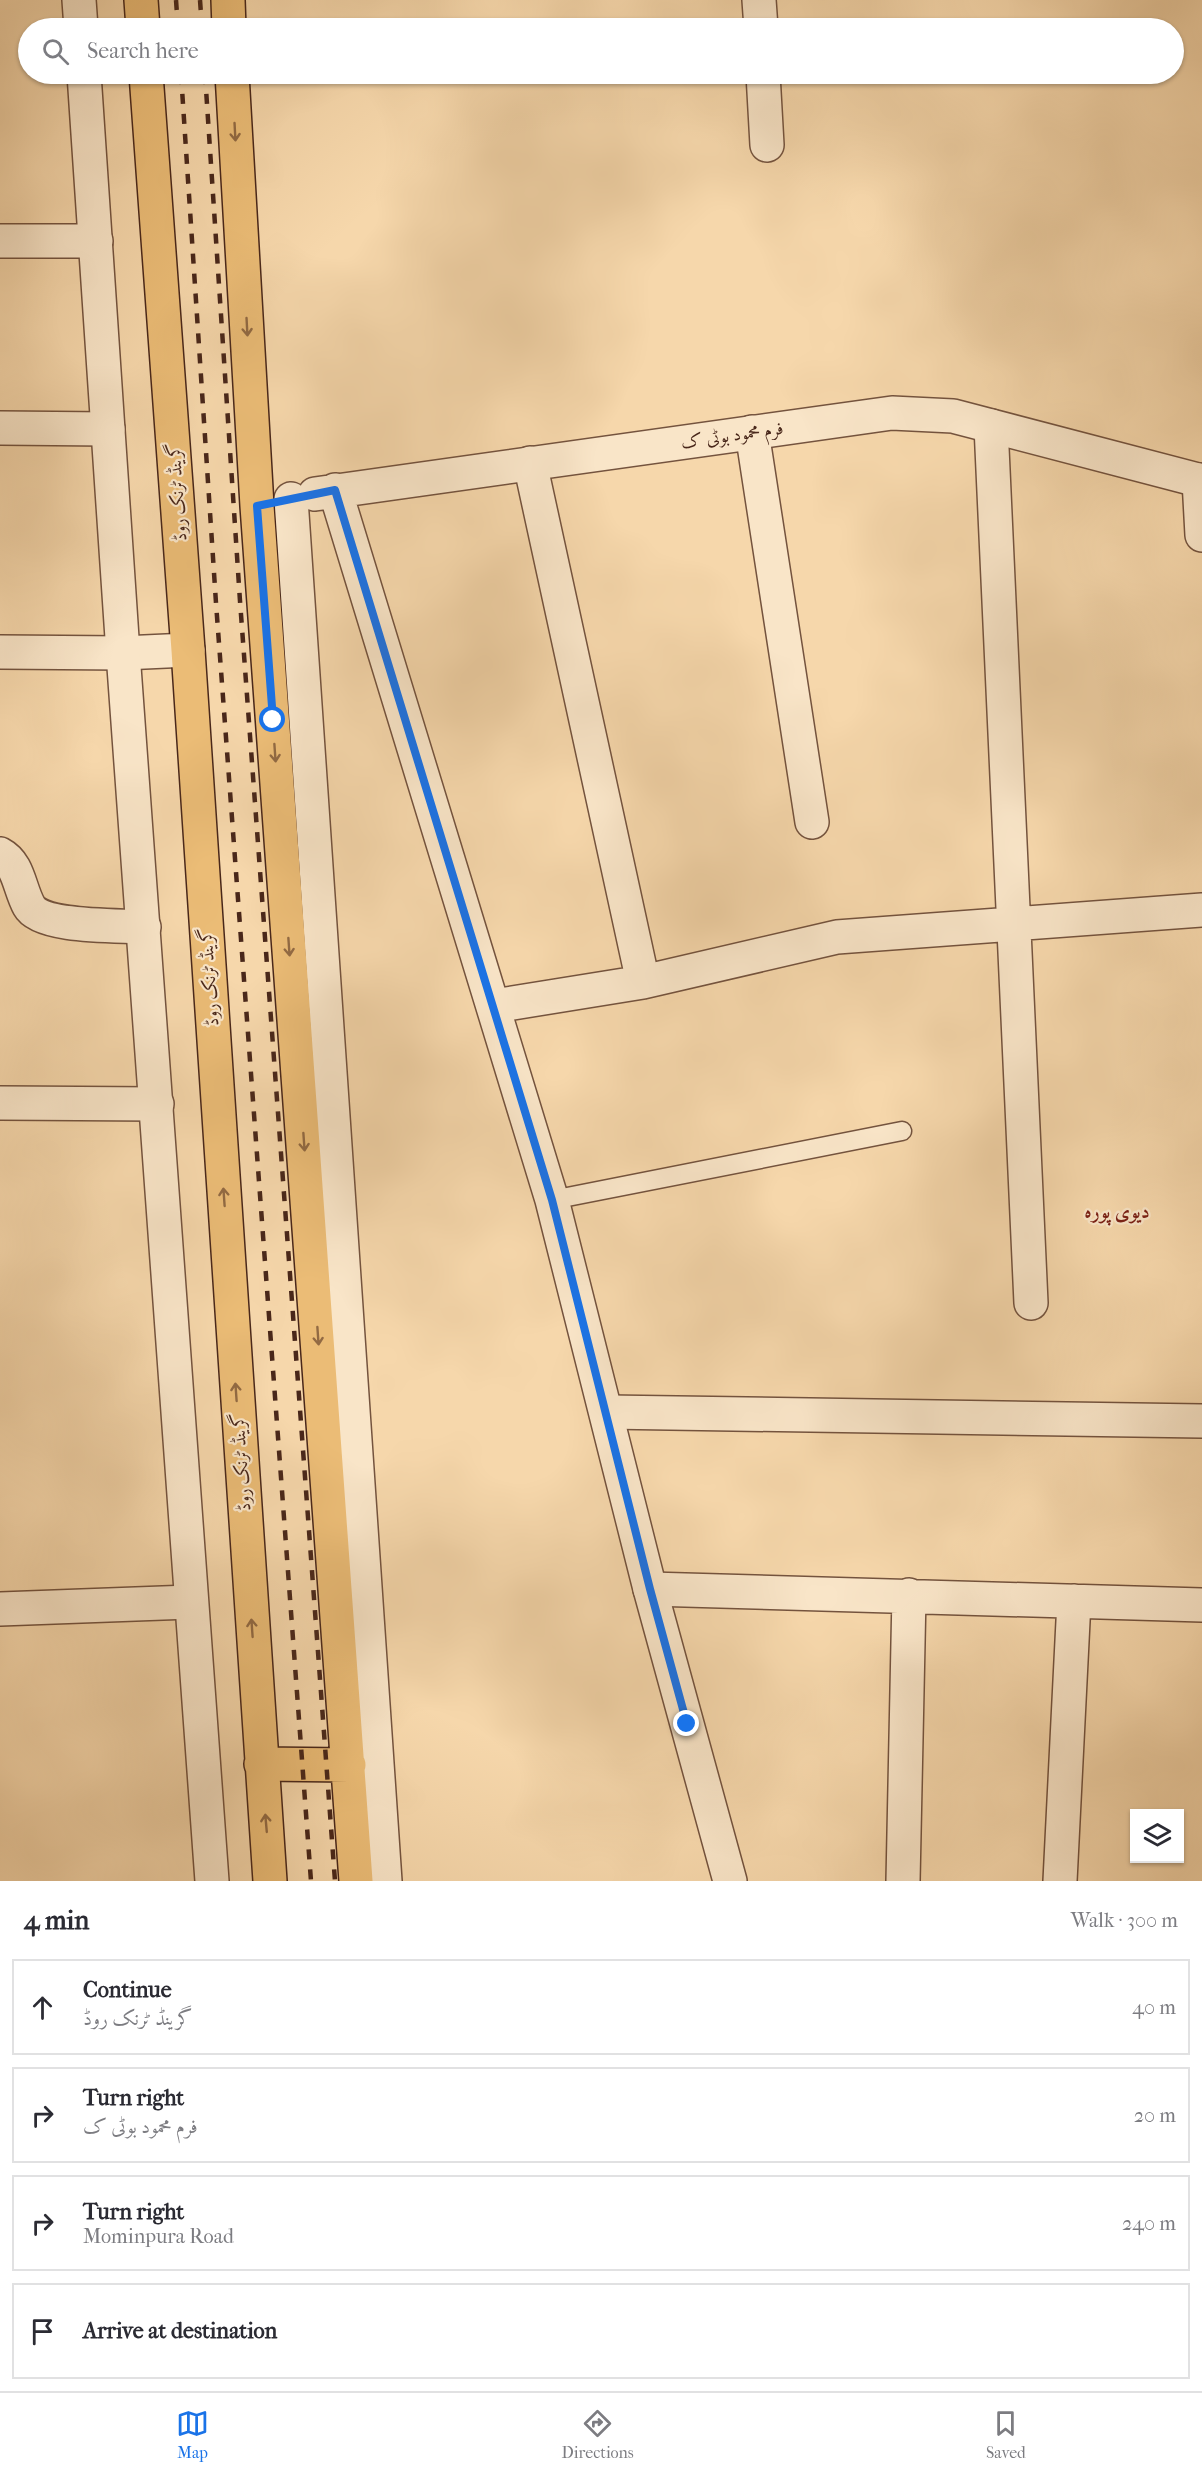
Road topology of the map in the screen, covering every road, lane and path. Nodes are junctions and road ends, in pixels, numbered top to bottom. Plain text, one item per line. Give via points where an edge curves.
1 (79, 0) edge
2 (141, 0) edge
3 (228, 0) edge
4 (759, 0) edge
5 (80, 18) edge
6 (142, 18) edge
7 (229, 18) edge
8 (760, 18) edge
9 (85, 84) edge
10 (147, 84) edge
11 (233, 84) edge
12 (764, 84) edge
13 (767, 145) dead end
14 (0, 241) edge
15 (96, 241) junction
16 (991, 426) junction
17 (0, 428) edge
18 (108, 429) junction
19 (752, 432) junction
20 (530, 463) junction
21 (1200, 480) edge
22 (335, 490) junction
23 (291, 498) junction
24 (257, 506) junction
25 (1202, 535) edge
26 (188, 650) junction
27 (0, 652) edge
28 (123, 654) junction
29 (812, 822) dead end
30 (0, 854) edge
31 (1202, 910) edge
32 (1014, 925) junction
33 (144, 927) junction
34 (643, 982) junction
35 (494, 1006) junction
36 (0, 1102) edge
37 (157, 1104) junction
38 (903, 1131) dead end
39 (552, 1200) junction
40 (1031, 1303) dead end
41 (607, 1412) junction
42 (1202, 1421) edge
43 (650, 1589) junction
44 (909, 1595) junction
45 (1074, 1601) junction
46 (190, 1602) junction
47 (1202, 1605) edge
48 (0, 1609) edge
49 (261, 1764) junction
50 (349, 1765) junction
51 (212, 1881) edge
52 (270, 1881) edge
53 (356, 1881) edge
54 (385, 1881) edge
55 (730, 1881) edge
56 (903, 1881) edge
57 (1060, 1881) edge

1 - 5 street
2 - 6 main road
3 - 7 main road
4 - 8 street
9 - 15 street
10 - 26 main road, گرینڈ ٹرنک روڈ
11 -> 24 main road
12 - 13 street
14 - 15 street
15 - 18 street
16 - 19 street, فرم محمود بوٹی ک via 953,416 892,413
16 - 21 street, فرم محمود بوٹی ک
16 - 32 street
17 - 18 street
18 - 28 street
19 - 20 street, فرم محمود بوٹی ک
19 - 29 street
20 - 22 street, فرم محمود بوٹی ک
20 - 34 street
21 - 25 street
22 - 23 street, فرم محمود بوٹی ک
22 - 35 street
23 - 24 street, فرم محمود بوٹی ک
23 - 54 street
24 -> 50 main road
26 - 28 street
49 -> 26 main road, گرینڈ ٹرنک روڈ
27 - 28 street
28 - 33 street
30 - 33 street via 12,864 29,906 37,915 52,921
31 - 32 street
32 - 34 street via 837,937
32 - 40 street
33 - 37 street
34 - 35 street
35 - 39 street
36 - 37 street
37 - 46 street
38 - 39 lane
39 - 41 street
41 - 42 street
41 - 43 street
43 - 44 street
43 - 55 street
44 - 45 street
44 - 56 street
45 - 47 street
45 - 57 street
46 - 48 street
46 - 51 street
49 - 50 main road
52 -> 49 main road, گرینڈ ٹرنک روڈ
50 - 53 main road

